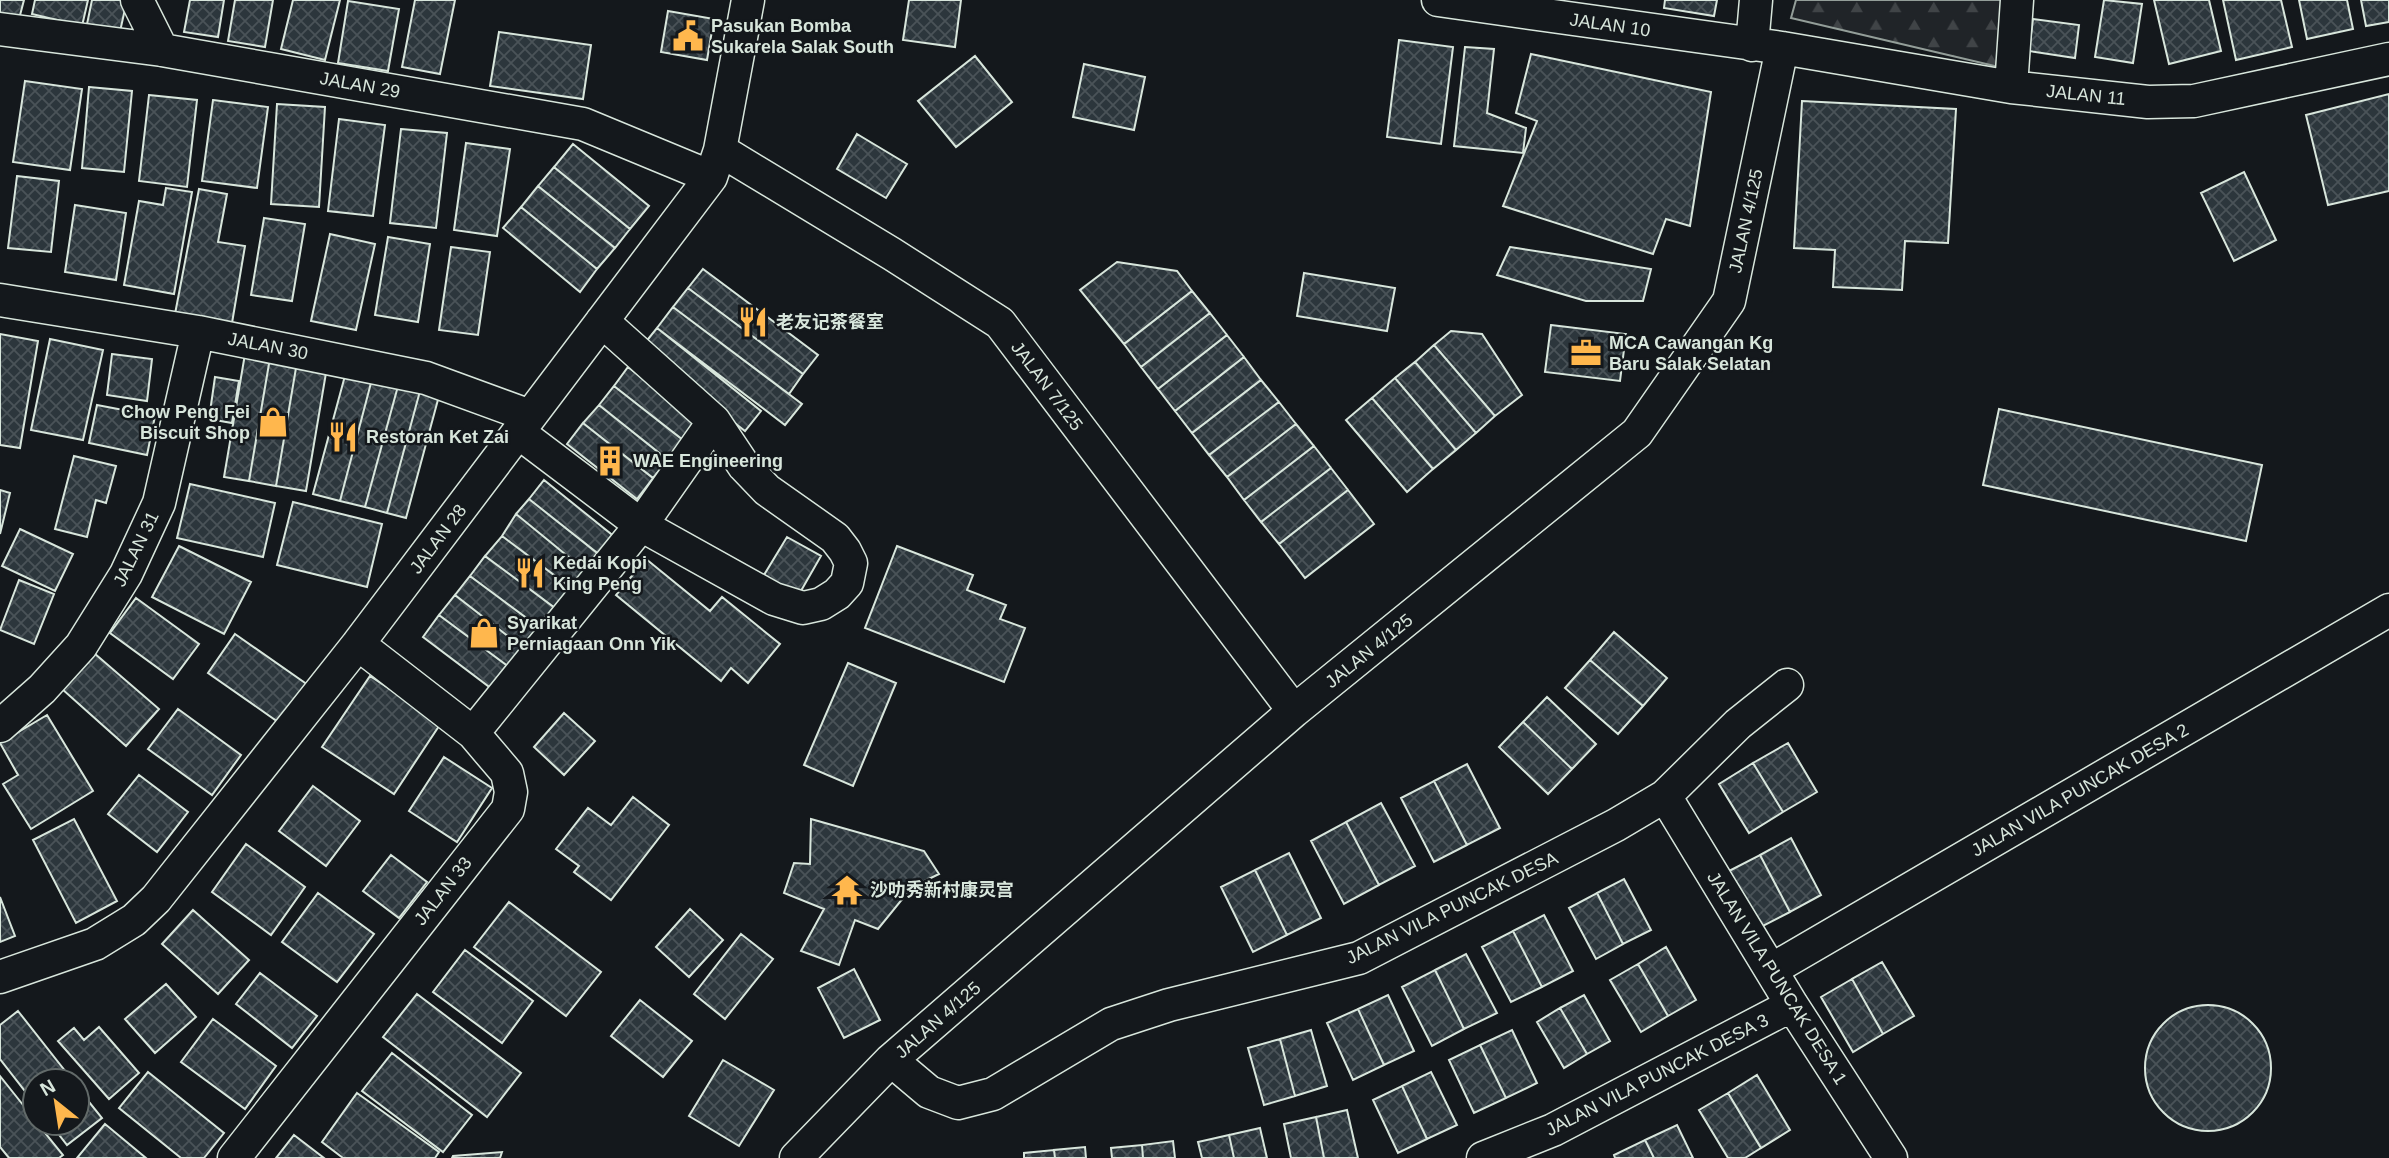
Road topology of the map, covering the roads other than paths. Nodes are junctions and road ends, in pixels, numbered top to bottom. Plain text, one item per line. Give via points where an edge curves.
1 (137, 0) edge
2 (748, 0) edge
3 (1438, 0) edge
4 (1756, 0) edge
5 (2017, 0) edge
6 (0, 29) edge
7 (1767, 47) junction
8 (162, 50) junction
9 (2389, 59) edge
10 (2011, 87) junction
11 (715, 164) junction
12 (0, 300) edge
13 (602, 321) junction
14 (198, 332) junction
15 (715, 421) junction
16 (524, 424) junction
17 (641, 525) junction
18 (2389, 610) edge
19 (359, 644) junction
20 (1787, 685) dead end
21 (1294, 712) junction
22 (0, 726) edge
23 (473, 733) junction
24 (1665, 796) junction
25 (1771, 970) junction
26 (0, 977) edge
27 (1792, 1005) junction
28 (891, 1060) junction
29 (234, 1158) edge
30 (796, 1158) edge
31 (1483, 1158) edge
32 (1891, 1158) edge

1 - 8 street
2 - 11 street, JALAN 28
3 - 7 street, JALAN 10
4 - 7 street, JALAN 4/125
5 - 10 street
6 - 8 street, JALAN 29
7 - 10 street, JALAN 11
7 - 21 street, JALAN 4/125 via 1729,301 1637,433
8 - 11 street, JALAN 29 via 583,124
9 - 10 street, JALAN 11 via 2194,101 2148,102
11 - 13 street, JALAN 28
11 - 21 street, JALAN 7/125 via 892,254 1000,323
12 - 14 street, JALAN 30
13 - 15 street, JALAN 30
13 - 16 street, JALAN 28
14 - 16 street, JALAN 30 via 426,378
14 - 22 street, JALAN 31 via 159,503 126,574 81,646
15 - 17 street
15 - 17 street, JALAN 30 via 751,474 826,530 845,551 851,563 846,583 821,604 791,606
16 - 17 street, JALAN 30
16 - 19 street, JALAN 28
17 - 23 street
18 - 25 street, JALAN VILA PUNCAK DESA 2
19 - 23 street, JALAN 33
19 - 26 street, JALAN 28 via 156,899 134,920 95,944
20 - 24 street, JALAN VILA PUNCAK DESA via 1738,724
21 - 28 street, JALAN 4/125
23 - 29 street, JALAN 33 via 507,772 508,809
24 - 25 street, JALAN VILA PUNCAK DESA 1
24 - 28 street, JALAN VILA PUNCAK DESA via 1359,958 1111,1024 993,1094 958,1103 929,1092
25 - 27 street, JALAN VILA PUNCAK DESA 1
27 - 31 street, JALAN VILA PUNCAK DESA 3 via 1553,1130
27 - 32 street, JALAN VILA PUNCAK DESA 1
28 - 30 street, JALAN 4/125

